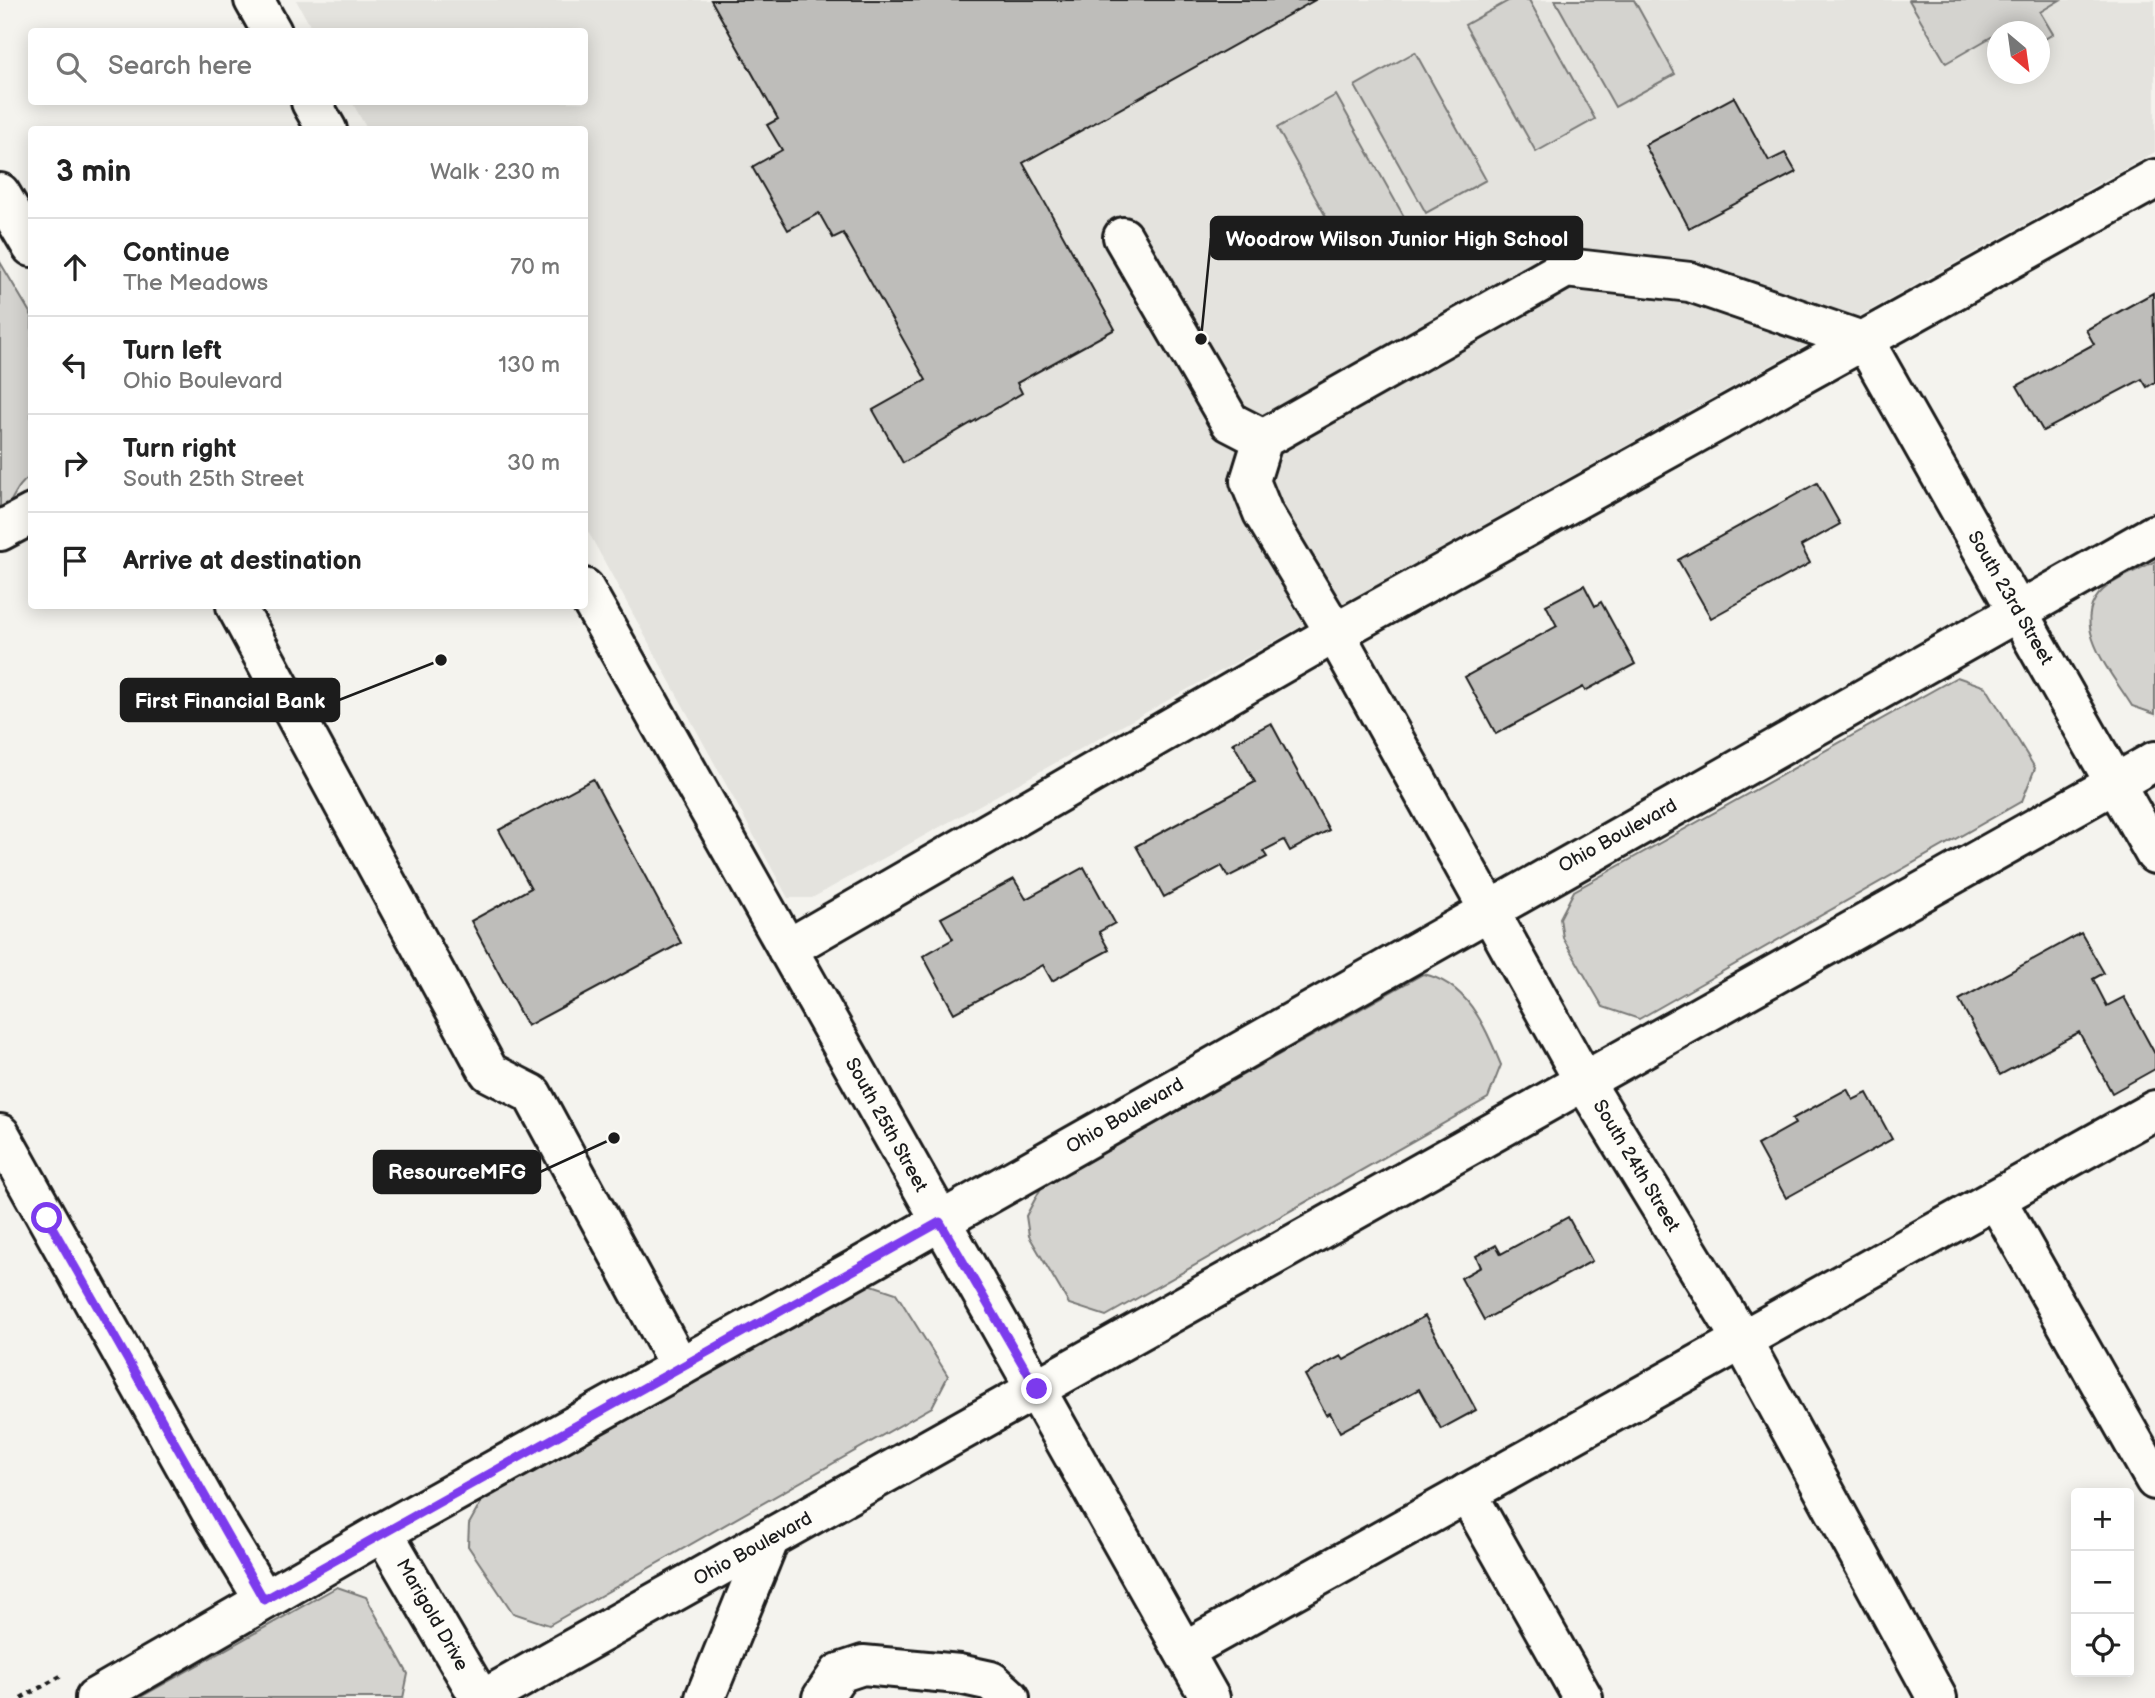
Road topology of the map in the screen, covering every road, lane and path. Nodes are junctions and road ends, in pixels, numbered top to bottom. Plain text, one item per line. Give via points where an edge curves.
1 (254, 0) edge
2 (270, 28) edge
3 (313, 105) edge
4 (325, 126) edge
5 (2155, 179) edge
6 (0, 194) edge
7 (1122, 237) dead end
8 (28, 240) edge
9 (1865, 342) junction
10 (1264, 439) junction
11 (28, 516) edge
12 (0, 531) edge
13 (2155, 534) edge
14 (588, 595) edge
15 (238, 609) edge
16 (2018, 611) junction
17 (1335, 633) junction
18 (2155, 761) edge
19 (2117, 783) junction
20 (2155, 854) edge
21 (1487, 909) junction
22 (787, 949) junction
23 (1585, 1083) junction
24 (2155, 1110) edge
25 (0, 1134) edge
26 (1996, 1199) junction
27 (940, 1222) junction
28 (1742, 1340) junction
29 (680, 1367) junction
30 (1037, 1389) junction
31 (2155, 1480) edge
32 (1467, 1493) junction
33 (383, 1532) junction
34 (769, 1540) junction
35 (264, 1600) junction
36 (1184, 1651) junction
37 (95, 1698) edge
38 (482, 1698) edge
39 (705, 1698) edge
40 (822, 1698) edge
41 (1010, 1698) edge
42 (1210, 1698) edge
43 (1583, 1698) edge
44 (1937, 1698) edge

1 - 2 street
3 - 4 street
5 - 9 street
6 - 8 street
7 - 10 street via 1230,422
9 - 10 street via 1690,282 1566,268
9 - 16 street, South 23rd Street
9 - 17 street
10 - 17 street, South 24th Street via 1250,481 1263,513
11 - 12 street
13 - 16 street, Ohio Boulevard
14 - 22 street, South 25th Street
15 - 29 street via 489,1072 532,1094
16 - 19 street, South 23rd Street
16 - 21 street, Ohio Boulevard
17 - 21 street, South 24th Street
17 - 22 street
18 - 19 street, Ohio Boulevard
19 - 20 street, South 23rd Street
19 - 23 street, Ohio Boulevard
21 - 23 street, South 24th Street
21 - 27 street, Ohio Boulevard
22 - 27 street, South 25th Street
23 - 28 street, South 24th Street
23 - 30 street, Ohio Boulevard
24 - 26 street
25 - 35 street
26 - 28 street
26 - 31 street
27 - 29 street, Ohio Boulevard
27 - 30 street, South 25th Street
28 - 32 street
28 - 44 street, South 24th Street
29 - 33 street, Ohio Boulevard
30 - 34 street, Ohio Boulevard
30 - 36 street, South 25th Street
32 - 36 street
32 - 43 street
33 - 35 street, Ohio Boulevard
33 - 38 street, Marigold Drive
34 - 38 street, Ohio Boulevard
34 - 39 street
35 - 37 street, Ohio Boulevard
36 - 42 street, South 25th Street
40 - 41 street via 839,1673 863,1665 959,1674 990,1681

